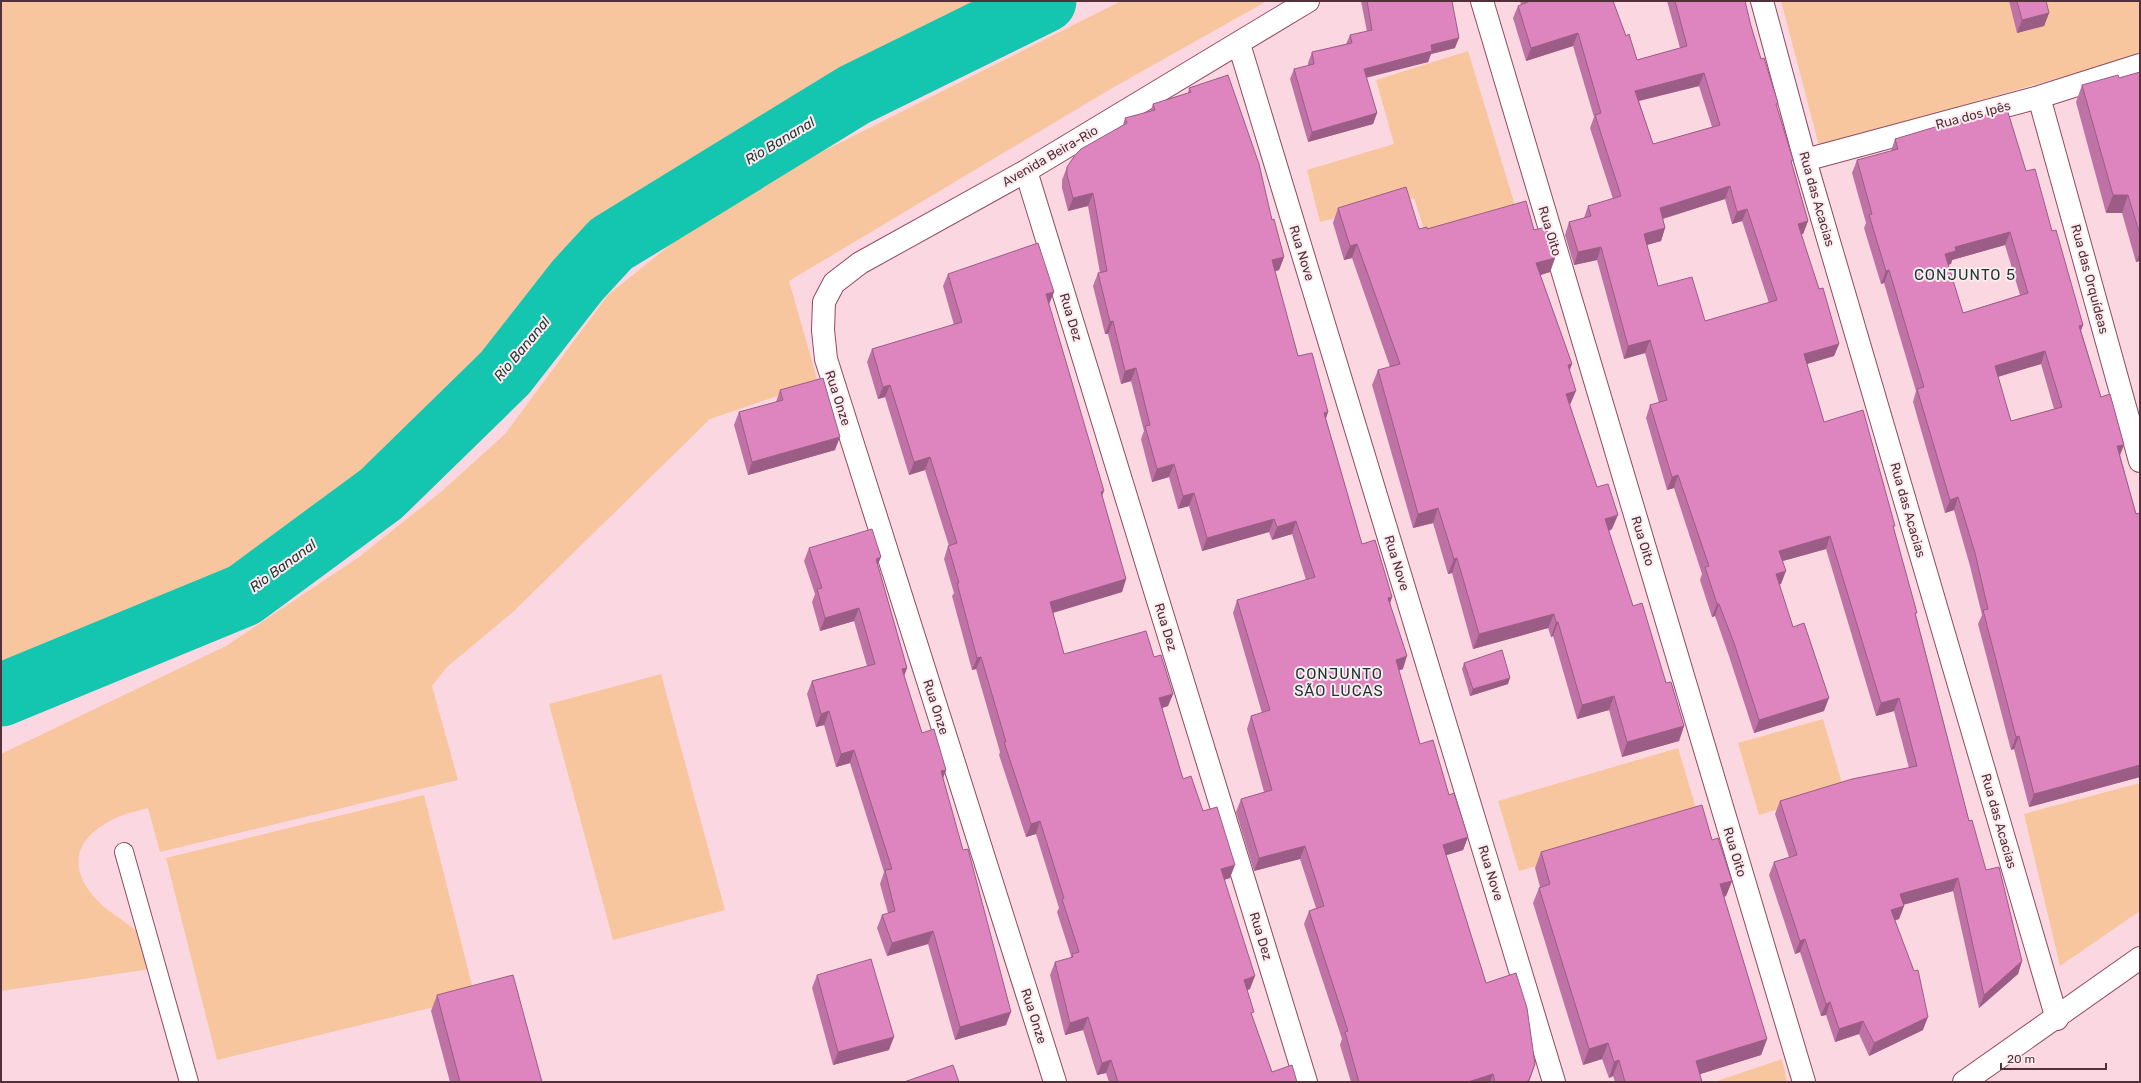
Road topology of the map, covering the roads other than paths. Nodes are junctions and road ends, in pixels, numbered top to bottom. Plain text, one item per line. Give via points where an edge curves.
1 (1308, 1) edge
2 (1482, 1) edge
3 (1762, 1) edge
4 (1239, 44) junction
5 (2140, 66) edge
6 (2039, 97) junction
7 (1805, 160) junction
8 (1026, 171) junction
9 (822, 330) joint
10 (2140, 461) edge
11 (124, 852) dead end
12 (2140, 958) edge
13 (2057, 1019) junction
14 (189, 1082) edge
15 (1055, 1082) edge
16 (1306, 1082) edge
17 (1554, 1082) edge
18 (1804, 1082) edge
19 (1964, 1082) edge

1 - 4 street, Avenida Beira-Rio
2 - 18 street, Rua Oito
3 - 7 street, Rua das Acacias
4 - 8 street, Avenida Beira-Rio
4 - 17 street, Rua Nove
5 - 6 street, Rua dos Ipês
6 - 7 street, Rua dos Ipês
6 - 10 street, Rua das Orquídeas
7 - 13 street, Rua das Acacias
8 - 9 street, Avenida Beira-Rio via 860,263 834,283 824,302
8 - 16 street, Rua Dez
9 - 15 street, Rua Onze via 826,359
11 - 14 lane
12 - 13 street
13 - 19 street

